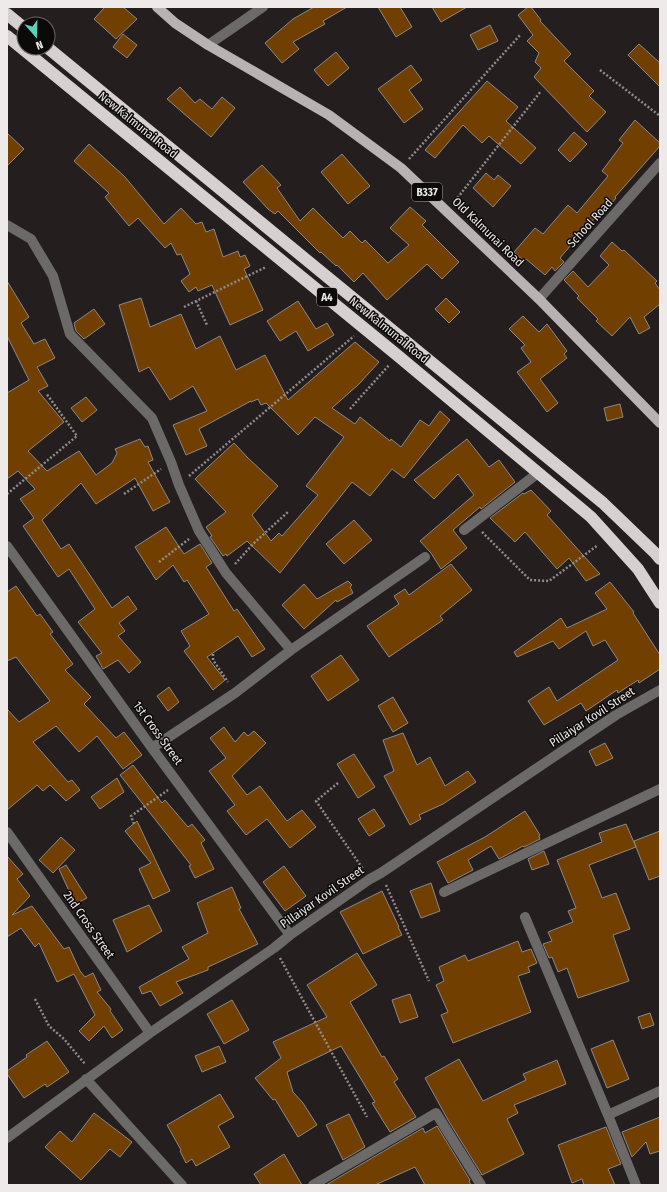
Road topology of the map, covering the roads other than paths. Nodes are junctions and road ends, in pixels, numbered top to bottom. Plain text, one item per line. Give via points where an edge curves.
1 (157, 7) edge
2 (263, 7) edge
3 (7, 14) edge
4 (16, 21) edge
5 (7, 36) edge
6 (208, 44) junction
7 (56, 55) edge
8 (660, 163) edge
9 (7, 225) edge
10 (539, 299) junction
11 (660, 423) edge
12 (538, 473) junction
13 (464, 530) dead end
14 (7, 546) edge
15 (425, 557) dead end
16 (660, 560) edge
17 (660, 603) edge
18 (291, 650) junction
19 (660, 690) edge
20 (152, 748) junction
21 (660, 789) edge
22 (7, 832) edge
23 (444, 892) dead end
24 (525, 917) dead end
25 (290, 934) junction
26 (150, 1033) junction
27 (90, 1076) junction
28 (660, 1091) edge
29 (608, 1115) junction
30 (7, 1138) edge
31 (182, 1185) edge
32 (314, 1185) edge
33 (481, 1185) edge
34 (636, 1185) edge

1 - 6 main road, Old Kalmunai Road / B337 via 175,23
2 - 6 street
3 - 4 highway
5 - 12 highway, New Kalmunai Road / A4
6 - 10 main road, Old Kalmunai Road / B337 via 329,115 401,168
7 - 16 highway, New Kalmunai Road / A4 via 603,503
8 - 10 street, School Road
9 - 18 street via 31,239 53,276 70,334 152,418 199,531 226,573
10 - 11 main road, Old Kalmunai Road / B337
12 - 13 street
12 - 17 highway, New Kalmunai Road / A4 via 591,517 610,537 638,569
14 - 20 street, 1st Cross Street
15 - 18 street
18 - 20 street via 235,693
19 - 25 street, Pillaiyar Kovil Street via 616,715
20 - 25 street, 1st Cross Street
21 - 23 street
22 - 26 street, 2nd Cross Street
24 - 29 street
25 - 26 street, Pillaiyar Kovil Street via 274,948
26 - 27 street, Pillaiyar Kovil Street
27 - 30 street, Pillaiyar Kovil Street
27 - 31 street
28 - 29 street
29 - 34 street
32 - 33 street via 436,1113

